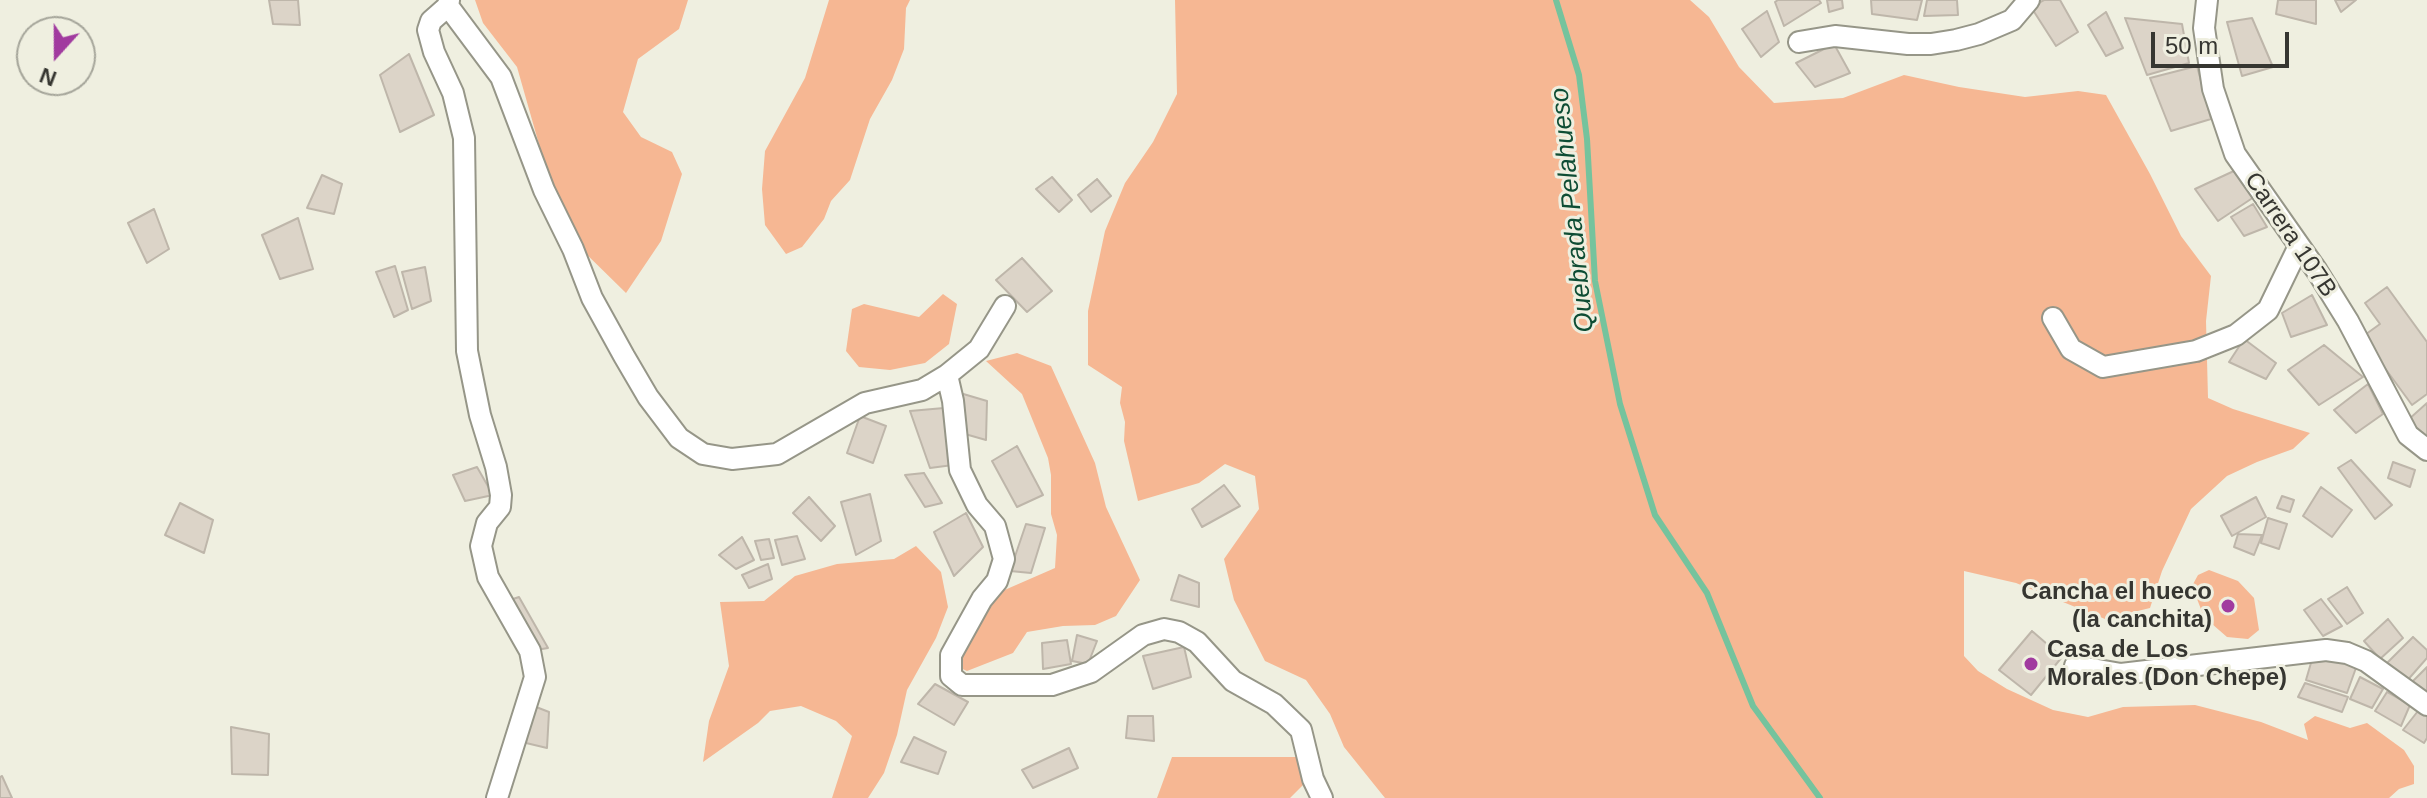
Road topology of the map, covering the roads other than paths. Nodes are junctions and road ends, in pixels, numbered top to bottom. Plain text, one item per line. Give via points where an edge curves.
1 (2029, 0) edge
2 (2207, 0) edge
3 (449, 3) edge
4 (1799, 42) dead end
5 (2299, 246) junction
6 (1005, 306) dead end
7 (2053, 318) dead end
8 (947, 375) junction
9 (2427, 450) edge
10 (2075, 666) dead end
11 (2427, 705) edge
12 (497, 798) edge
13 (1322, 798) edge

1 - 4 street via 2012,20 1956,40 1908,44 1835,36
2 - 5 street, Carrera 107B via 2204,28 2213,89 2235,154
3 - 8 street via 501,77 592,298 648,397 679,438 703,454 732,459 777,454 865,403 922,390
3 - 12 street via 428,30 464,138 467,351 501,495 481,546 488,577 530,651 535,677
5 - 7 street via 2268,310 2236,335 2196,351 2103,367 2071,349
5 - 9 street, Carrera 107B via 2348,321 2408,435
6 - 8 street via 979,349
8 - 13 street via 960,470 977,505 995,526 1004,559 997,581 951,655 951,676 962,685 1052,685 1091,672 1143,635 1164,629 1179,632 1197,642 1233,681 1274,704 1301,730
10 - 11 street via 2121,674 2326,650 2366,661

